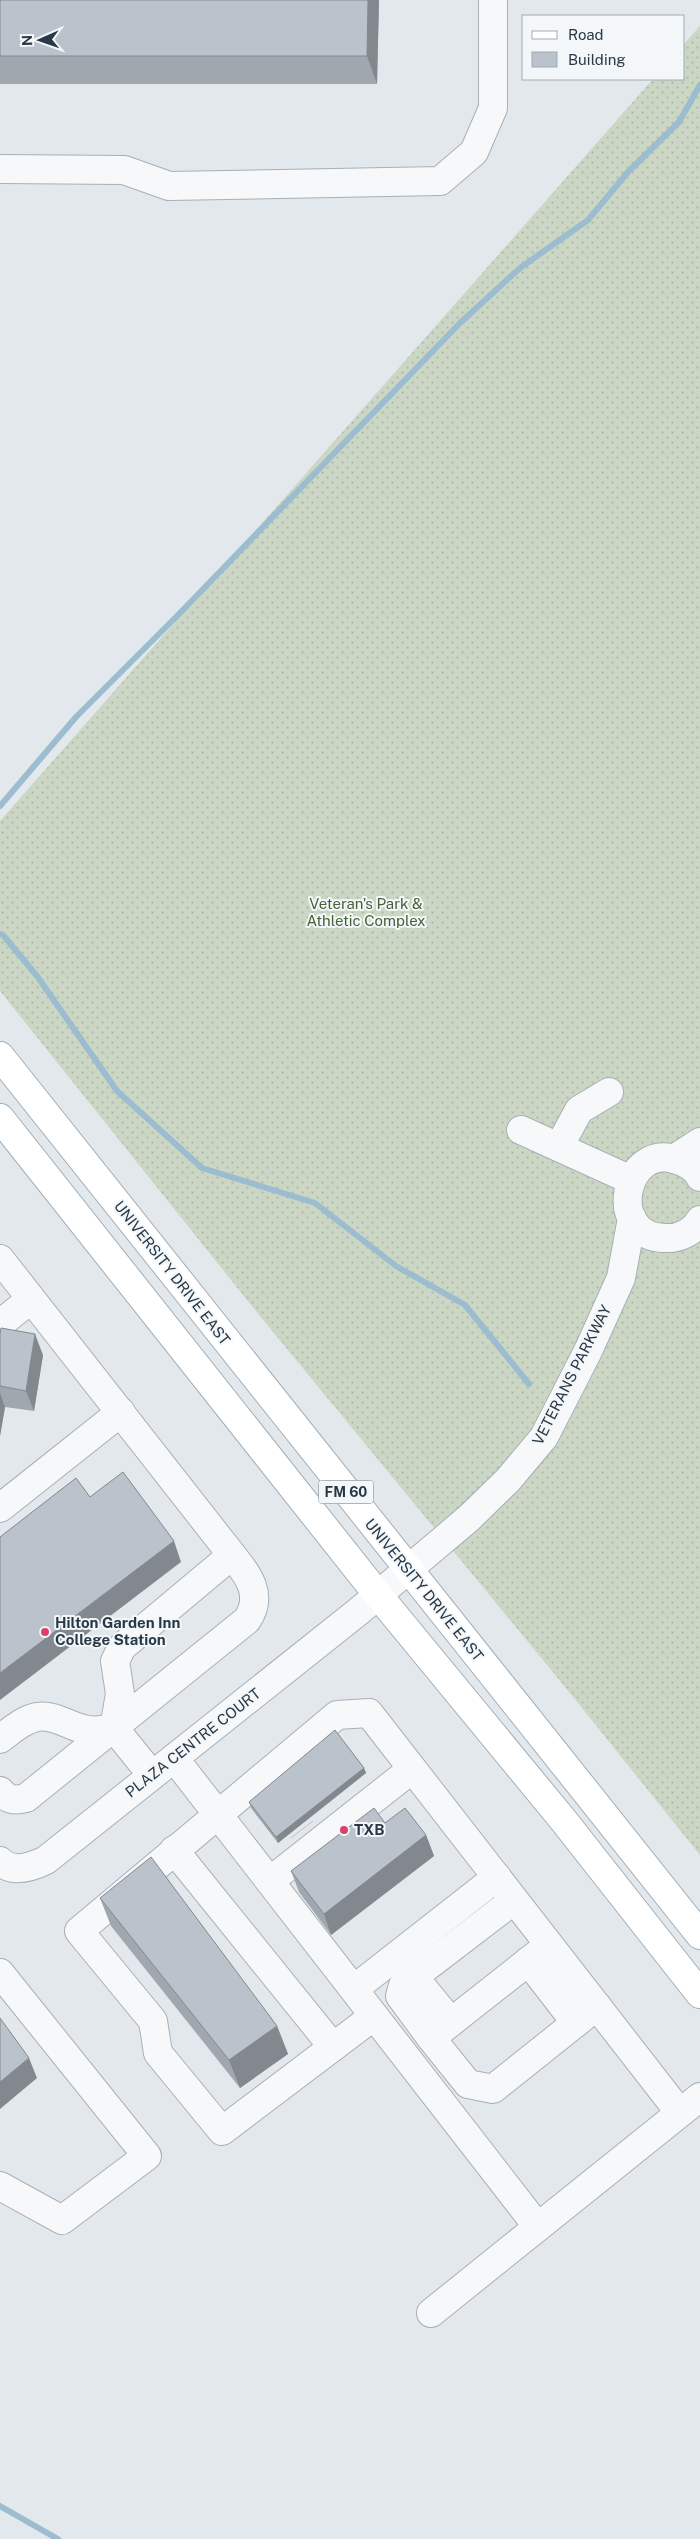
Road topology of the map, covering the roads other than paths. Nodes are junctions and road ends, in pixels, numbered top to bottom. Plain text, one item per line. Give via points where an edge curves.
1 (493, 0) edge
2 (0, 170) edge
3 (0, 1056) edge
4 (609, 1092) dead end
5 (0, 1118) edge
6 (521, 1130) dead end
7 (700, 1142) edge
8 (559, 1147) junction
9 (674, 1159) junction
10 (700, 1177) edge
11 (631, 1180) junction
12 (632, 1218) junction
13 (699, 1223) edge
14 (664, 1238) junction
15 (0, 1258) edge
16 (621, 1278) junction
17 (31, 1299) junction
18 (0, 1324) edge
19 (121, 1412) junction
20 (0, 1508) edge
21 (232, 1556) junction
22 (408, 1570) junction
23 (378, 1595) junction
24 (114, 1728) junction
25 (0, 1739) edge
26 (174, 1758) junction
27 (412, 1769) junction
28 (152, 1775) junction
29 (0, 1791) edge
30 (217, 1814) junction
31 (174, 1850) junction
32 (0, 1861) edge
33 (497, 1877) junction
34 (270, 1881) junction
35 (514, 1900) junction
36 (700, 1935) edge
37 (539, 1953) junction
38 (0, 1973) edge
39 (354, 1989) junction
40 (700, 1994) edge
41 (598, 2006) junction
42 (374, 2016) junction
43 (576, 2023) junction
44 (441, 2030) junction
45 (333, 2047) junction
46 (690, 2105) edge
47 (0, 2186) edge
48 (538, 2227) junction
49 (431, 2313) dead end

1 - 2 street via 492,108 474,152 440,181 169,186 124,170
3 - 22 main road, UNIVERSITY DRIVE EAST / FM 60
4 - 8 street via 578,1110
5 - 23 main road, FM 60
6 - 8 street
7 - 9 street
8 - 11 street
9 - 10 street via 688,1164
9 - 11 street via 649,1162 638,1169
11 - 12 street, VETERANS PARKWAY via 627,1199
12 - 14 street via 651,1236
12 - 16 street, VETERANS PARKWAY
13 - 14 street via 688,1233
14 - 16 street, VETERANS PARKWAY
15 - 17 street
16 - 22 street, VETERANS PARKWAY via 544,1437 470,1518
17 - 18 street
17 - 19 street
19 - 20 street
19 - 21 street
21 - 24 street via 122,1646 115,1661 120,1694
21 - 24 street via 252,1586 254,1610 248,1620
22 - 23 street, VETERANS PARKWAY
22 - 36 main road, UNIVERSITY DRIVE EAST / FM 60
23 - 26 street, PLAZA CENTRE COURT
23 - 40 main road, FM 60 via 564,1821
24 - 25 street via 83,1729 50,1717 39,1717 23,1722
24 - 28 street
24 - 29 street via 26,1798 16,1801 6,1798
26 - 28 street, PLAZA CENTRE COURT
26 - 30 street
27 - 30 street via 369,1713 337,1715 316,1743 266,1783
27 - 33 street
27 - 34 street via 358,1798 308,1838
28 - 32 street, PLAZA CENTRE COURT via 46,1860 31,1867 17,1868
30 - 31 street
30 - 34 street
31 - 45 street
31 - 45 street via 79,1931 153,2020 158,2053 222,2131
33 - 35 street
33 - 39 street
34 - 39 street
35 - 37 street
35 - 44 street via 413,1976
37 - 41 street
37 - 43 street
37 - 44 street
38 - 47 street via 147,2156 62,2220
39 - 42 street
41 - 43 street
41 - 46 street
42 - 45 street
42 - 48 street
43 - 44 street via 493,2089 468,2084
46 - 48 street
48 - 49 street

